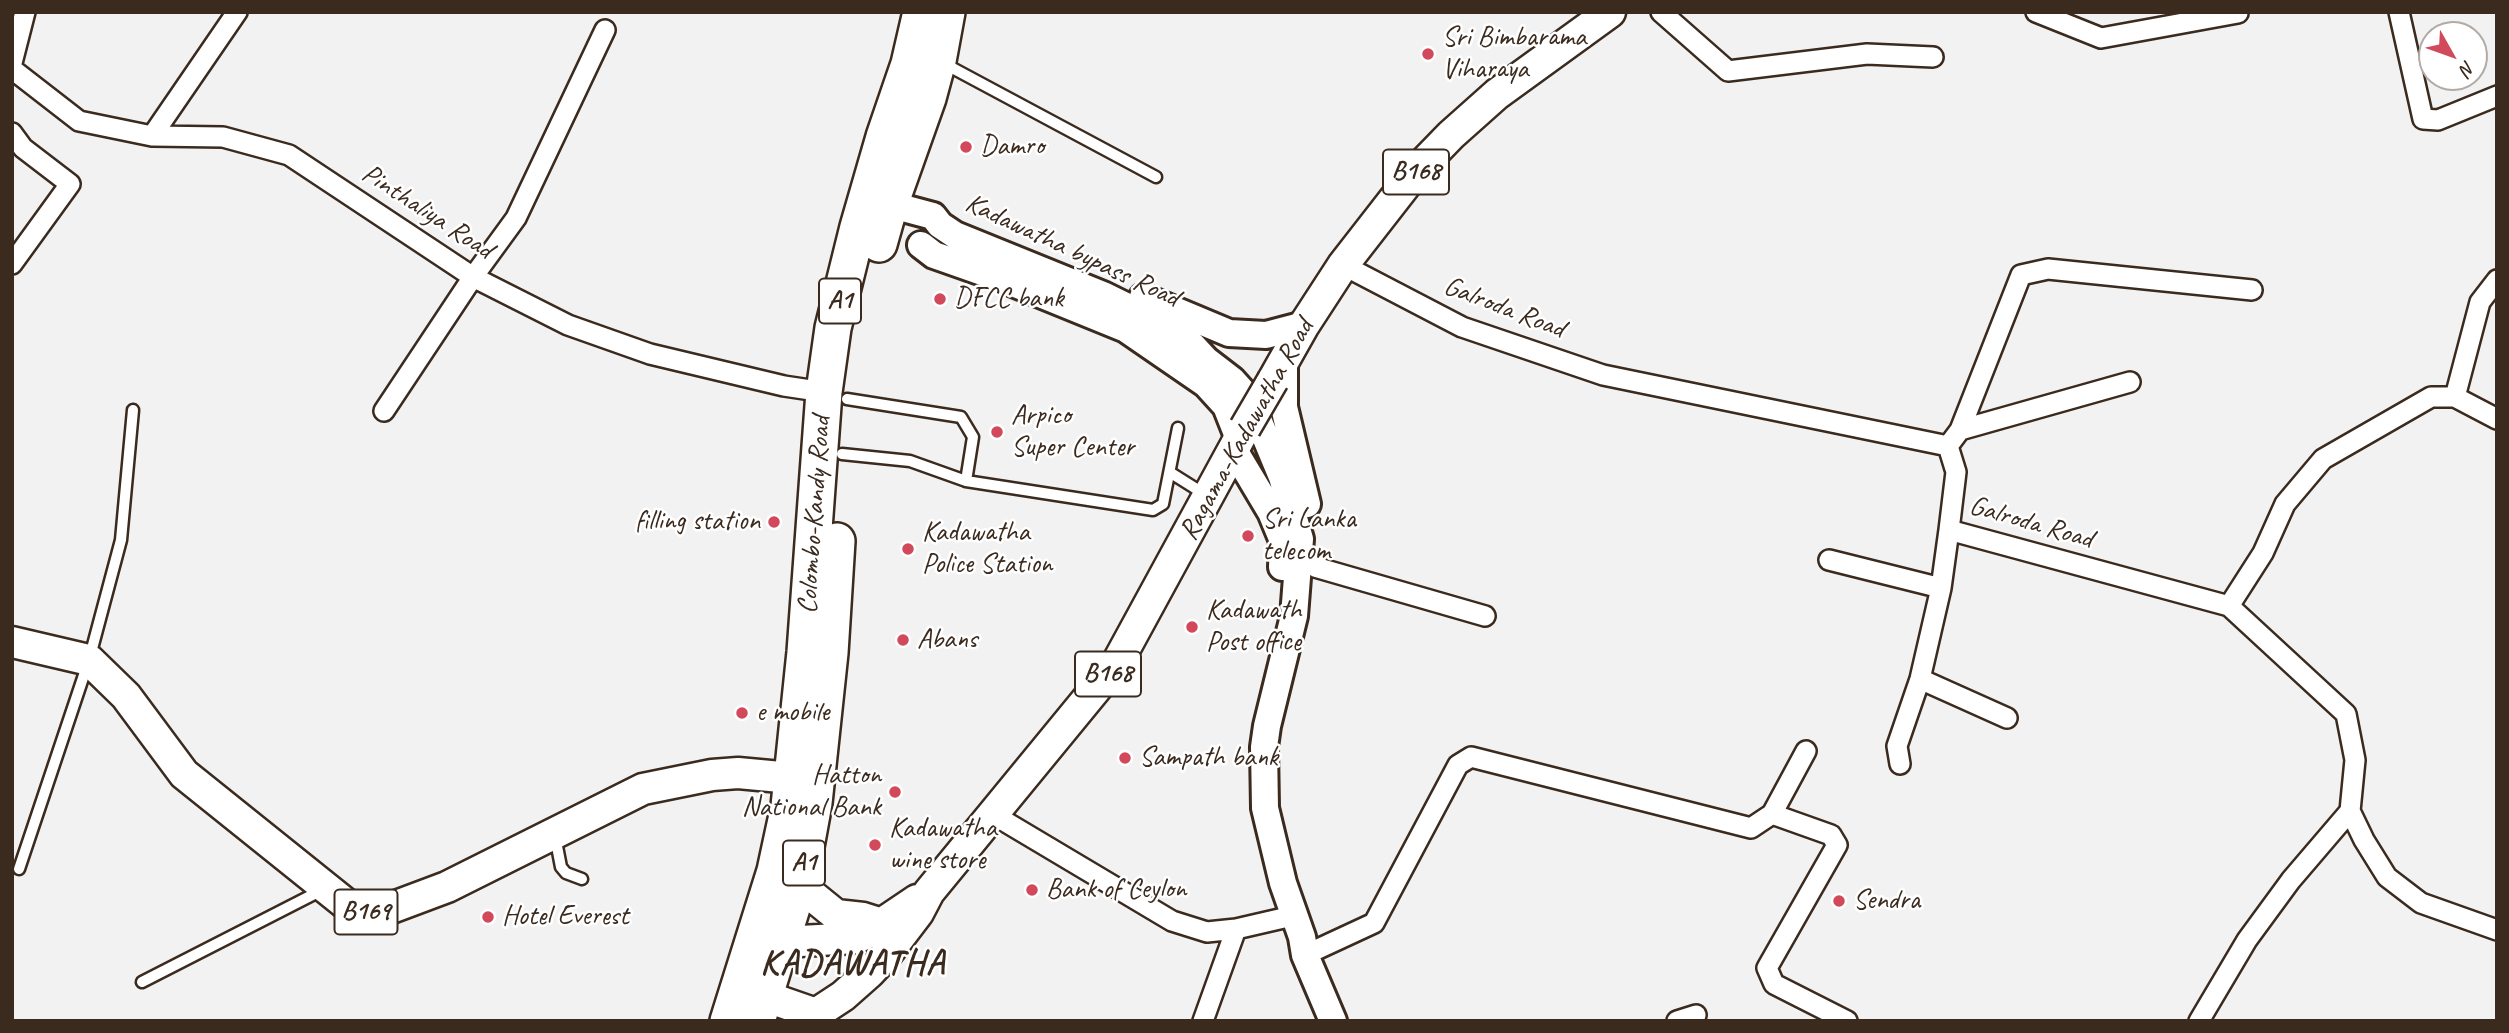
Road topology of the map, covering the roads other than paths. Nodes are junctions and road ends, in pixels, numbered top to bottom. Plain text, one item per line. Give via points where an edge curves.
1 (25, 12) edge
2 (237, 12) edge
3 (921, 12) edge
4 (947, 12) edge
5 (1610, 12) edge
6 (1661, 12) edge
7 (2036, 12) edge
8 (2399, 12) edge
9 (2238, 13) edge
10 (605, 30) dead end
11 (1933, 57) dead end
12 (938, 61) junction
13 (12, 63) edge
14 (12, 69) edge
15 (2497, 96) edge
16 (12, 133) edge
17 (152, 136) junction
18 (1156, 177) dead end
19 (874, 216) junction
20 (933, 216) junction
21 (921, 245) junction
22 (12, 264) edge
23 (1343, 265) junction
24 (473, 277) junction
25 (2497, 280) edge
26 (2252, 290) dead end
27 (1304, 325) junction
28 (1206, 360) junction
29 (1279, 371) junction
30 (2130, 382) dead end
31 (836, 396) junction
32 (2455, 397) junction
33 (133, 410) dead end
34 (384, 411) dead end
35 (2497, 419) edge
36 (1178, 428) dead end
37 (1960, 430) junction
38 (1240, 439) junction
39 (1948, 446) junction
40 (842, 454) junction
41 (1171, 473) junction
42 (966, 481) junction
43 (1209, 497) junction
44 (1949, 530) junction
45 (1829, 561) dead end
46 (1315, 567) junction
47 (1941, 588) junction
48 (2229, 606) junction
49 (1485, 616) dead end
50 (12, 642) edge
51 (89, 660) junction
52 (1920, 679) junction
53 (2007, 718) dead end
54 (1806, 751) dead end
55 (1900, 764) dead end
56 (805, 780) junction
57 (2350, 811) junction
58 (1772, 814) junction
59 (994, 815) junction
60 (554, 832) junction
61 (19, 869) dead end
62 (582, 879) dead end
63 (799, 885) junction
64 (325, 889) junction
65 (929, 892) junction
66 (881, 924) junction
67 (1236, 929) junction
68 (2497, 930) edge
69 (1298, 936) junction
70 (769, 939) junction
71 (142, 982) dead end
72 (754, 1001) edge
73 (811, 1017) edge
74 (728, 1021) edge
75 (1203, 1021) edge
76 (1333, 1021) edge
77 (1847, 1021) edge
78 (2199, 1021) edge

1 - 13 street
2 - 17 street
3 - 19 highway, Colombo-Kandy Road / A1
4 - 12 highway, Colombo-Kandy Road / A1
5 - 23 main road, Ragama-Kadawatha Road / B168 via 1497,93 1451,135 1417,170
6 - 11 street via 1728,71 1867,54
7 - 9 street via 2101,38
8 - 15 street via 2423,119 2438,120
10 - 24 street via 516,218
12 - 18 lane
12 - 19 highway, Colombo-Kandy Road / A1 via 914,141
14 - 17 street, Pinthaliya Road via 79,121
16 - 22 street via 23,148 70,184
17 - 24 street, Pinthaliya Road via 223,137 289,155
19 - 20 main road, Kadawatha bypass Road
19 - 21 main road, Kadawatha bypass Road
19 - 31 highway, Colombo-Kandy Road / A1 via 833,328
20 - 27 main road via 1005,240 1229,333 1266,335
20 - 28 main road, Kadawatha bypass Road via 955,235 1164,325
21 - 28 main road, Kadawatha bypass Road via 939,242 1034,277 1132,319
21 - 38 main road via 934,255 1126,329 1206,384 1226,406
23 - 27 main road, Ragama-Kadawatha Road / B168
23 - 39 street, Galroda Road via 1462,327 1603,374
24 - 31 street, Pinthaliya Road via 568,324 650,354
24 - 34 street
25 - 32 street via 2480,302
26 - 37 street via 2048,269 2021,275
27 - 29 main road, Ragama-Kadawatha Road / B168
28 - 69 main road, Kadawatha bypass Road via 1250,400 1282,477 1300,539 1294,616 1267,726 1264,778 1273,848
29 - 38 main road, Ragama-Kadawatha Road / B168, bridge
29 - 46 main road via 1309,514
30 - 37 street
31 - 40 highway, Colombo-Kandy Road / A1
31 - 42 lane via 961,417 973,437
31 - 56 highway, Colombo-Kandy Road / A1 via 805,652
32 - 35 street
32 - 48 street via 2431,397 2323,459 2285,504 2263,553
33 - 51 lane via 121,540
36 - 41 lane
37 - 39 street
38 - 43 main road, Ragama-Kadawatha Road / B168
38 - 69 main road via 1283,541 1281,607 1252,718 1247,778 1255,852
39 - 44 street, Galroda Road via 1956,472
40 - 42 lane via 910,461
40 - 56 highway, Colombo-Kandy Road / A1 via 830,653
41 - 42 lane via 1163,505 1153,510
41 - 43 lane
43 - 59 main road, Ragama-Kadawatha Road / B168 via 1117,663
44 - 47 street
44 - 48 street, Galroda Road
45 - 47 street
46 - 49 street
46 - 69 main road via 1308,631 1284,724 1279,771 1282,829
47 - 52 street
48 - 57 street via 2346,714 2355,760
50 - 51 main road
51 - 61 lane
51 - 64 main road, B169 via 126,696 184,774
52 - 53 street
52 - 55 street via 1898,746
54 - 58 street
56 - 60 main road, B169 via 738,774 675,782 642,789
56 - 63 highway, Colombo-Kandy Road / A1
56 - 70 highway, Colombo-Kandy Road / A1 via 789,806 775,871
57 - 68 street via 2387,877 2421,903
57 - 78 street via 2254,930
58 - 69 street via 1751,828 1471,757 1458,765 1374,923
58 - 77 street via 1831,835 1837,845 1767,968 1774,984
59 - 65 main road, Ragama-Kadawatha Road / B168
59 - 67 street via 1172,921 1207,932
60 - 62 lane via 561,867
60 - 64 main road, B169 via 447,887 375,914 351,908
63 - 66 main road via 836,915
63 - 70 highway, Colombo-Kandy Road / A1
64 - 71 lane
65 - 66 main road, B168
65 - 73 main road, B168 via 918,913 869,974
66 - 70 main road, B168 via 856,938
67 - 69 street
67 - 75 street
69 - 76 main road, Kadawatha bypass Road
70 - 72 highway, Colombo-Kandy Road / A1
72 - 73 main road
72 - 74 highway, Colombo-Kandy Road / A1

